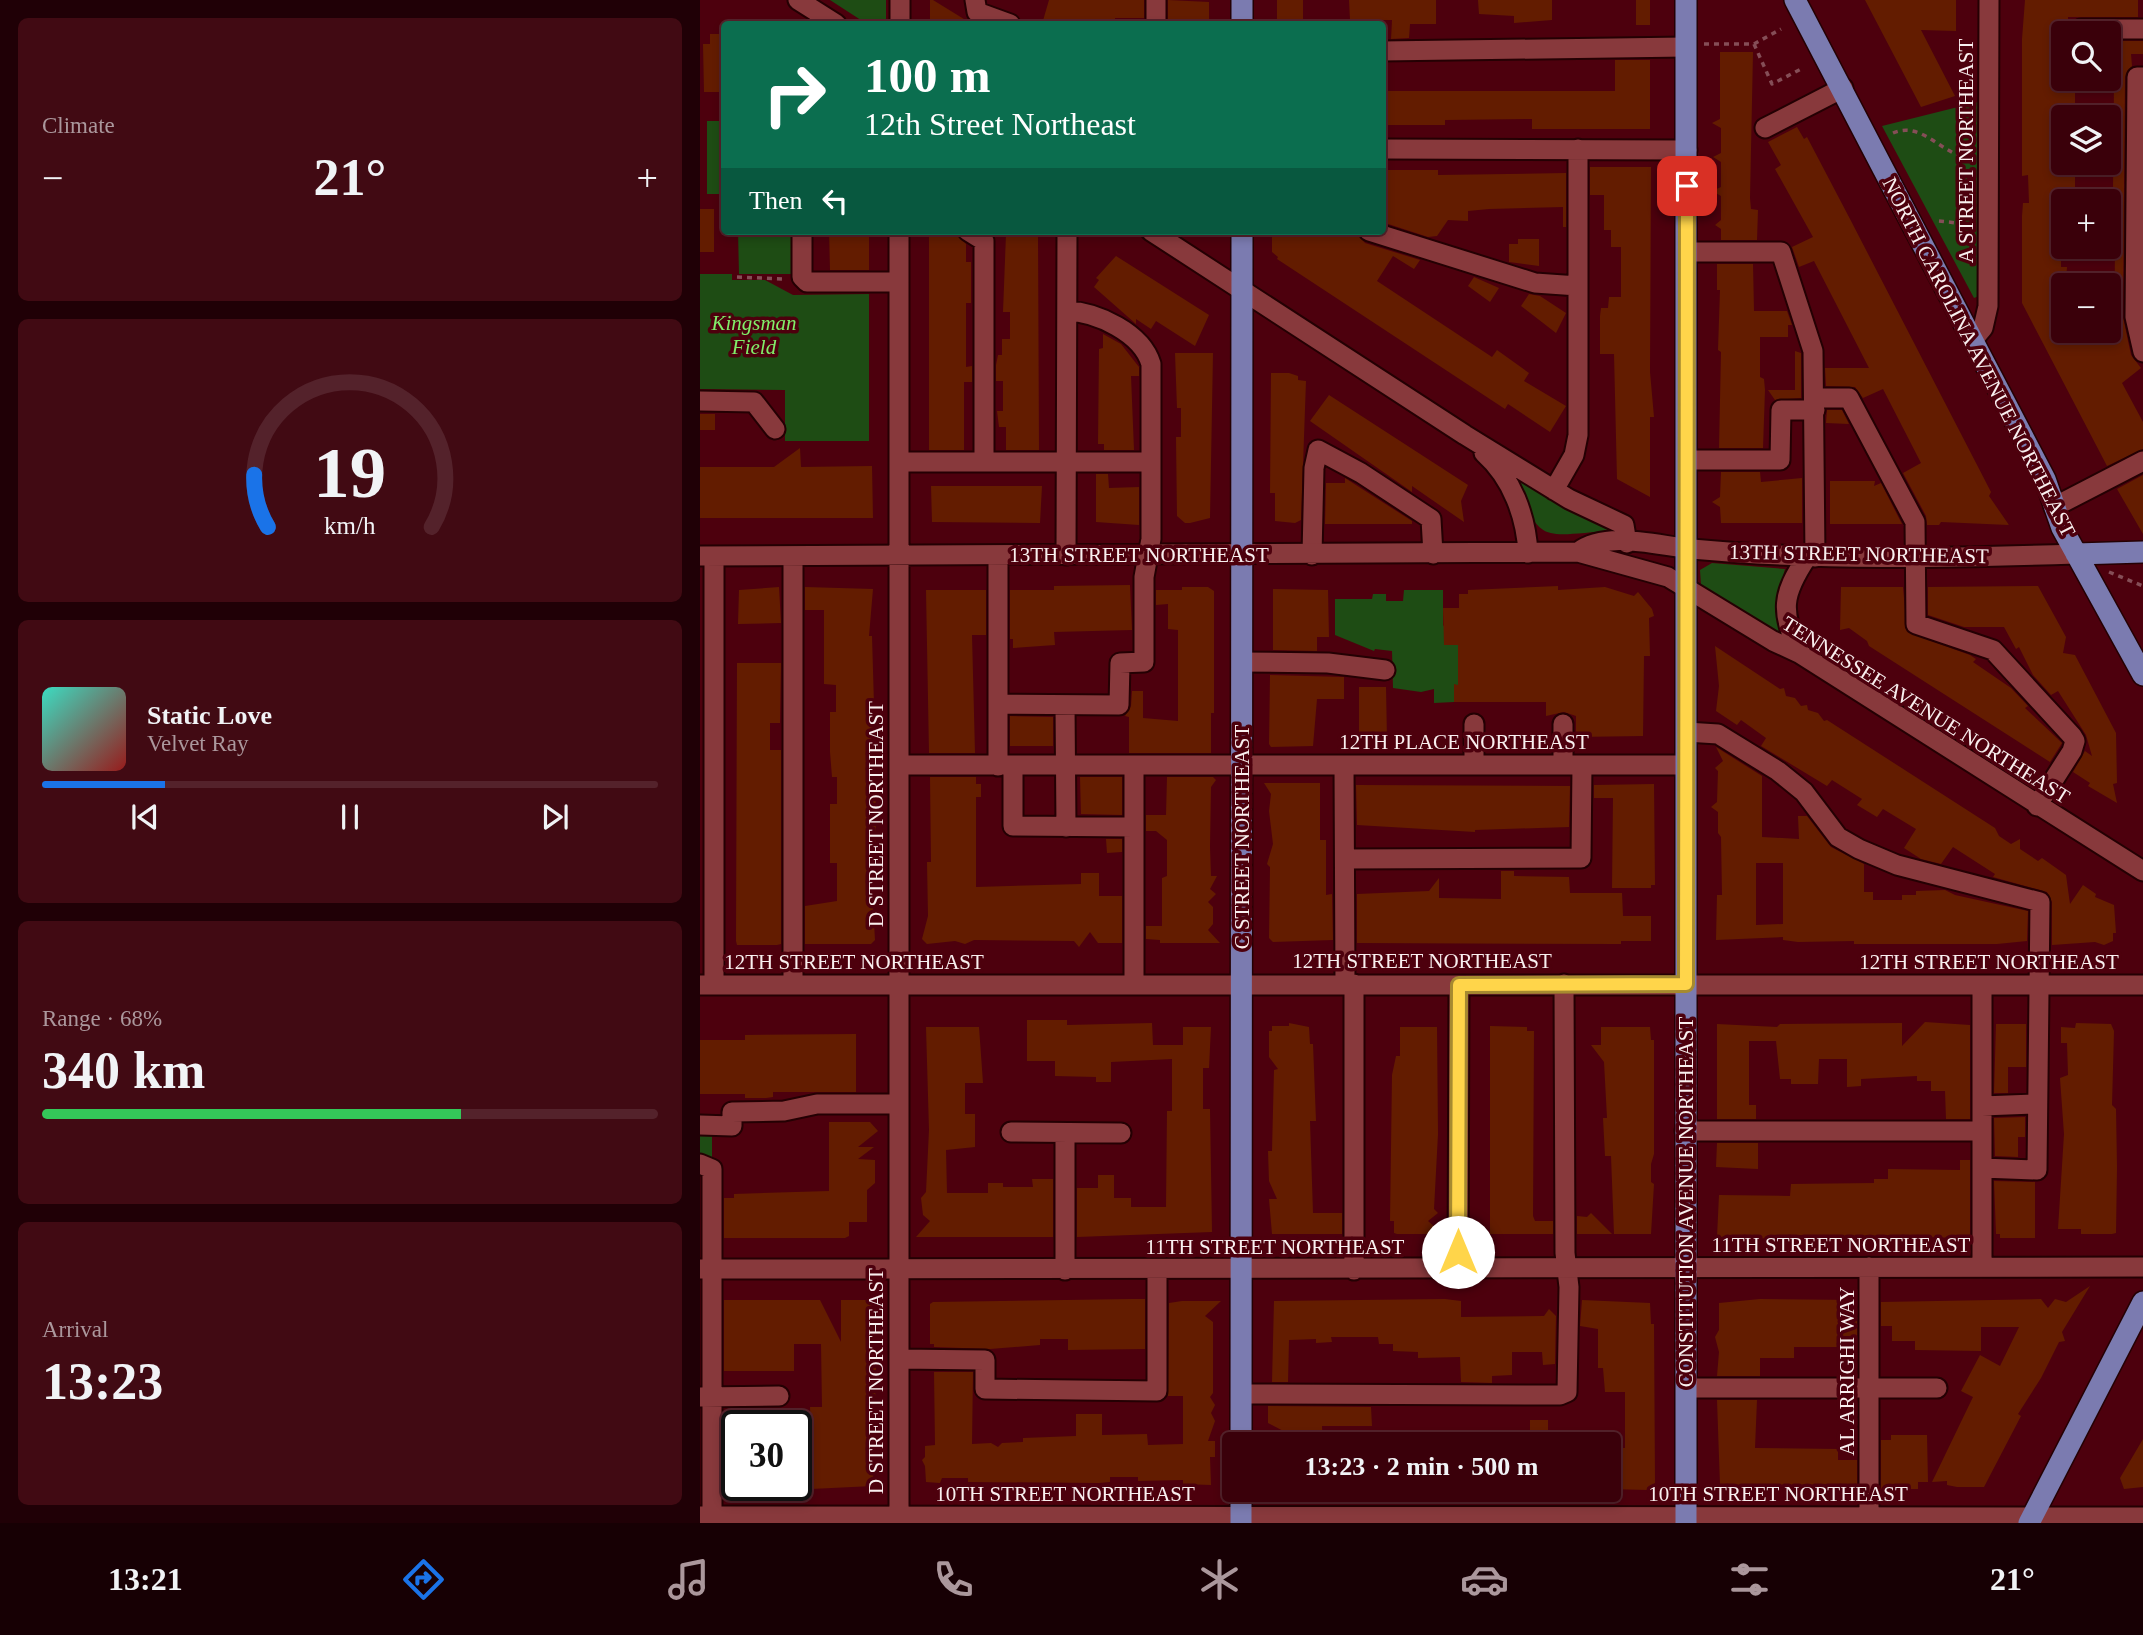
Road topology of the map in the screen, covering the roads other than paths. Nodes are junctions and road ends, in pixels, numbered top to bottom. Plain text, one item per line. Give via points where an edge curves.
1 (798, 0) edge
2 (900, 0) edge
3 (975, 0) edge
4 (1156, 0) edge
5 (1242, 0) edge
6 (1686, 0) edge
7 (1796, 0) edge
8 (1989, 0) edge
9 (831, 21) edge
10 (900, 21) edge
11 (1002, 21) edge
12 (1156, 21) edge
13 (1242, 21) edge
14 (2121, 29) edge
15 (2143, 29) edge
16 (1695, 45) junction
17 (1386, 51) edge
18 (2143, 77) edge
19 (1843, 88) junction
20 (1765, 128) dead end
21 (1386, 149) edge
22 (1578, 149) junction
23 (1687, 150) junction
24 (802, 235) edge
25 (899, 235) edge
26 (974, 235) edge
27 (1067, 235) edge
28 (1157, 235) edge
29 (1242, 235) edge
30 (1382, 235) edge
31 (1687, 252) junction
32 (899, 282) junction
33 (1578, 286) junction
34 (1241, 289) junction
35 (1067, 311) junction
36 (1973, 340) junction
37 (2143, 352) edge
38 (700, 401) edge
39 (1815, 404) junction
40 (775, 429) dead end
41 (1465, 435) junction
42 (1686, 460) junction
43 (984, 461) junction
44 (2143, 461) edge
45 (899, 462) junction
46 (1066, 462) junction
47 (1150, 462) junction
48 (1554, 490) junction
49 (2054, 507) junction
50 (1627, 543) junction
51 (1686, 549) junction
52 (1578, 552) junction
53 (2143, 552) edge
54 (1433, 554) junction
55 (1528, 554) junction
56 (2076, 554) junction
57 (998, 555) junction
58 (1066, 555) junction
59 (1148, 555) junction
60 (1242, 555) junction
61 (1312, 555) junction
62 (707, 556) edge
63 (793, 556) junction
64 (899, 556) junction
65 (1811, 557) junction
66 (1915, 557) junction
67 (1686, 587) junction
68 (1799, 653) junction
69 (1242, 662) junction
70 (1385, 670) dead end
71 (2143, 675) edge
72 (998, 704) junction
73 (1065, 705) junction
74 (1474, 724) dead end
75 (1563, 724) dead end
76 (1686, 732) junction
77 (899, 765) junction
78 (1344, 765) junction
79 (1474, 765) junction
80 (1572, 765) junction
81 (1686, 765) junction
82 (1005, 766) junction
83 (1065, 766) junction
84 (1134, 766) junction
85 (1242, 766) junction
86 (2037, 806) junction
87 (1066, 827) junction
88 (1134, 827) junction
89 (707, 858) edge
90 (1345, 859) junction
91 (2143, 871) edge
92 (793, 984) junction
93 (899, 984) junction
94 (1134, 984) junction
95 (1241, 984) junction
96 (1350, 984) junction
97 (1564, 984) junction
98 (1686, 984) junction
99 (707, 985) edge
100 (1459, 985) junction
101 (1982, 985) junction
102 (2039, 985) junction
103 (2143, 985) edge
104 (899, 1104) junction
105 (2037, 1104) junction
106 (1982, 1106) junction
107 (700, 1125) edge
108 (1685, 1131) junction
109 (1982, 1131) junction
110 (1011, 1132) dead end
111 (1065, 1133) junction
112 (1121, 1133) dead end
113 (700, 1164) edge
114 (1982, 1168) junction
115 (1982, 1267) junction
116 (2143, 1267) edge
117 (1686, 1268) junction
118 (1869, 1268) junction
119 (706, 1269) edge
120 (899, 1269) junction
121 (1065, 1270) junction
122 (1157, 1270) junction
123 (1242, 1270) junction
124 (1354, 1270) junction
125 (1458, 1270) junction
126 (1569, 1270) junction
127 (2143, 1302) edge
128 (899, 1359) junction
129 (1686, 1388) junction
130 (1870, 1388) junction
131 (1937, 1388) dead end
132 (1241, 1394) junction
133 (779, 1396) dead end
134 (707, 1397) edge
135 (1241, 1432) edge
136 (1241, 1502) edge
137 (706, 1516) edge
138 (2143, 1517) edge
139 (1861, 1518) edge
140 (899, 1520) edge
141 (1065, 1520) edge
142 (1241, 1520) edge
143 (1686, 1520) edge
144 (1982, 1520) edge
145 (2030, 1520) edge

1 - 9 street
2 - 10 street
3 - 11 street via 977,12
4 - 12 street
5 - 13 main road
6 - 16 main road, CONSTITUTION AVENUE NORTHEAST
7 - 19 main road, NORTH CAROLINA AVENUE NORTHEAST
8 - 36 street, A STREET NORTHEAST via 1988,306 1983,328
14 - 15 street
16 - 17 street
16 - 23 main road, CONSTITUTION AVENUE NORTHEAST
18 - 37 street via 2137,77 2135,317
19 - 20 street
19 - 36 main road, NORTH CAROLINA AVENUE NORTHEAST
21 - 22 street
22 - 23 street
22 - 33 street
23 - 31 main road, CONSTITUTION AVENUE NORTHEAST
24 - 32 street via 802,277 807,282
25 - 32 street, D STREET NORTHEAST
26 - 43 street via 984,241
27 - 35 street
28 - 34 street
29 - 34 main road, C STREET NORTHEAST
30 - 33 street via 1535,283
31 - 39 street via 1781,252 1811,338
31 - 42 main road, CONSTITUTION AVENUE NORTHEAST
32 - 45 street, D STREET NORTHEAST
33 - 48 street via 1577,443
34 - 41 street
34 - 60 main road, C STREET NORTHEAST
35 - 46 street
35 - 47 street via 1093,313 1147,353 1151,364
36 - 49 main road, NORTH CAROLINA AVENUE NORTHEAST via 2045,480
38 - 40 street via 754,401
39 - 42 street via 1781,410 1780,460
39 - 65 street
39 - 66 street via 1849,398 1915,522
41 - 48 street
41 - 55 street via 1504,475 1522,515
42 - 51 main road, CONSTITUTION AVENUE NORTHEAST
43 - 45 street
43 - 46 street
44 - 49 street
45 - 64 street, D STREET NORTHEAST
46 - 47 street
46 - 58 street
47 - 59 street
48 - 50 street via 1623,525
49 - 56 main road, NORTH CAROLINA AVENUE NORTHEAST
50 - 51 street, 13TH STREET NORTHEAST
50 - 52 street, 13TH STREET NORTHEAST via 1590,543
51 - 65 street, 13TH STREET NORTHEAST
51 - 67 main road, CONSTITUTION AVENUE NORTHEAST
52 - 55 street, 13TH STREET NORTHEAST
52 - 67 street, 13TH STREET NORTHEAST via 1651,570
53 - 56 main road, 13TH STREET NORTHEAST
54 - 55 street, 13TH STREET NORTHEAST
54 - 61 street, 13TH STREET NORTHEAST
54 - 61 street via 1431,519 1318,450
56 - 66 street, 13TH STREET NORTHEAST
56 - 71 main road, NORTH CAROLINA AVENUE NORTHEAST
57 - 58 street, 13TH STREET NORTHEAST
57 - 64 street, 13TH STREET NORTHEAST
57 - 72 street
58 - 59 street, 13TH STREET NORTHEAST
59 - 60 street, 13TH STREET NORTHEAST
59 - 73 street via 1144,663 1120,663 1119,705
60 - 61 street, 13TH STREET NORTHEAST
60 - 69 main road, C STREET NORTHEAST
62 - 63 street, 13TH STREET NORTHEAST
62 - 89 street
63 - 64 street, 13TH STREET NORTHEAST
63 - 92 street
64 - 77 street, D STREET NORTHEAST
65 - 66 street, 13TH STREET NORTHEAST
65 - 68 street via 1789,588 1785,602 1787,623
66 - 86 street via 1916,624 1993,650 2075,741
67 - 68 street, TENNESSEE AVENUE NORTHEAST
67 - 76 main road, CONSTITUTION AVENUE NORTHEAST
68 - 86 street, TENNESSEE AVENUE NORTHEAST
69 - 70 street via 1328,663
69 - 85 main road, C STREET NORTHEAST
72 - 73 street
72 - 82 street
73 - 83 street
74 - 79 street
75 - 80 street
76 - 81 main road, CONSTITUTION AVENUE NORTHEAST
76 - 102 street via 1718,734 1778,771 1804,792 1838,837 1859,849 1897,865 2040,902
77 - 82 street, 12TH PLACE NORTHEAST
77 - 93 street, D STREET NORTHEAST
78 - 79 street, 12TH PLACE NORTHEAST
78 - 85 street, 12TH PLACE NORTHEAST
78 - 90 street
79 - 80 street, 12TH PLACE NORTHEAST
80 - 81 street, 12TH PLACE NORTHEAST
80 - 90 street via 1581,858
81 - 98 main road, CONSTITUTION AVENUE NORTHEAST
82 - 83 street, 12TH PLACE NORTHEAST
82 - 87 street via 1013,826
83 - 84 street, 12TH PLACE NORTHEAST
83 - 87 street
84 - 85 street, 12TH PLACE NORTHEAST
84 - 88 street
85 - 95 main road, C STREET NORTHEAST
86 - 91 street, TENNESSEE AVENUE NORTHEAST
87 - 88 street
88 - 94 street
89 - 99 street
90 - 96 street
92 - 93 street, 12TH STREET NORTHEAST
92 - 99 street, 12TH STREET NORTHEAST
93 - 94 street, 12TH STREET NORTHEAST
93 - 104 street, D STREET NORTHEAST
94 - 95 street, 12TH STREET NORTHEAST
95 - 96 street, 12TH STREET NORTHEAST
95 - 123 main road, C STREET NORTHEAST
96 - 100 street, 12TH STREET NORTHEAST
96 - 124 street
97 - 98 street, 12TH STREET NORTHEAST
97 - 100 street, 12TH STREET NORTHEAST
97 - 126 street via 1565,1253
98 - 101 street, 12TH STREET NORTHEAST
98 - 108 main road, CONSTITUTION AVENUE NORTHEAST
100 - 125 street
101 - 102 street, 12TH STREET NORTHEAST
101 - 106 street
102 - 103 street, 12TH STREET NORTHEAST
102 - 105 street
104 - 107 street via 817,1104 784,1111 732,1112 732,1126
104 - 120 street, D STREET NORTHEAST
105 - 106 street
105 - 114 street via 2037,1170
106 - 109 street
108 - 109 street
108 - 117 main road, CONSTITUTION AVENUE NORTHEAST
109 - 114 street
110 - 111 street
111 - 112 street
111 - 121 street
113 - 119 street via 712,1169
114 - 115 street
115 - 116 street, 11TH STREET NORTHEAST
115 - 118 street, 11TH STREET NORTHEAST
117 - 118 street, 11TH STREET NORTHEAST
117 - 126 street, 11TH STREET NORTHEAST
117 - 129 main road, CONSTITUTION AVENUE NORTHEAST
118 - 130 street, AL ARRIGHI WAY
119 - 120 street, 11TH STREET NORTHEAST
119 - 134 street
120 - 121 street, 11TH STREET NORTHEAST
120 - 128 street, D STREET NORTHEAST
121 - 122 street, 11TH STREET NORTHEAST
122 - 123 street, 11TH STREET NORTHEAST
122 - 128 street via 1157,1391 985,1389 985,1360
123 - 124 street, 11TH STREET NORTHEAST
123 - 132 main road, C STREET NORTHEAST
124 - 125 street, 11TH STREET NORTHEAST
125 - 126 street, 11TH STREET NORTHEAST
126 - 132 street via 1566,1394
127 - 145 main road
128 - 140 street, D STREET NORTHEAST
129 - 130 street
129 - 143 main road, CONSTITUTION AVENUE NORTHEAST
130 - 131 street
130 - 139 street, AL ARRIGHI WAY
132 - 135 main road, C STREET NORTHEAST
133 - 134 street
134 - 137 street
136 - 142 main road
137 - 140 street, 10TH STREET NORTHEAST
138 - 145 street, 10TH STREET NORTHEAST
139 - 143 street, 10TH STREET NORTHEAST
139 - 144 street, 10TH STREET NORTHEAST
140 - 141 street, 10TH STREET NORTHEAST
141 - 142 street, 10TH STREET NORTHEAST
142 - 143 street, 10TH STREET NORTHEAST
144 - 145 street, 10TH STREET NORTHEAST

